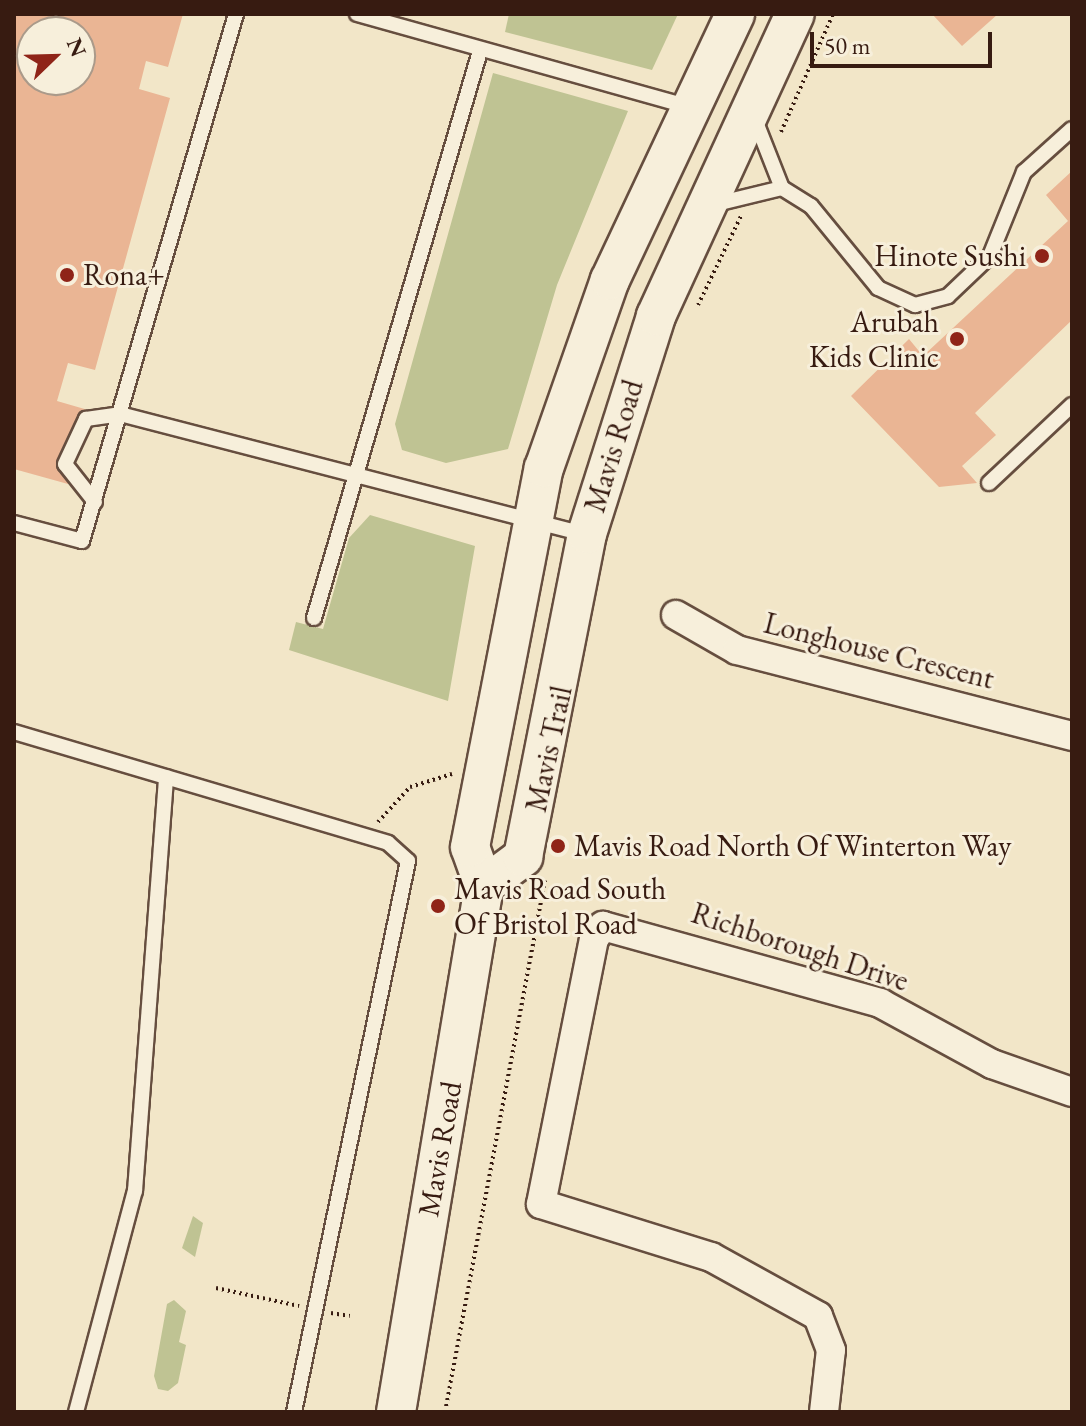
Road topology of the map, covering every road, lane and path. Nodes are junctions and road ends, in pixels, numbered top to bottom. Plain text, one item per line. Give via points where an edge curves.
1 (236, 14) edge
2 (357, 14) edge
3 (735, 14) edge
4 (795, 14) edge
5 (833, 14) edge
6 (480, 51) junction
7 (750, 104) junction
8 (691, 107) junction
9 (1072, 129) edge
10 (774, 146) dead end
11 (782, 188) junction
12 (704, 208) junction
13 (744, 209) dead end
14 (690, 318) dead end
15 (1072, 405) edge
16 (120, 414) junction
17 (354, 476) junction
18 (989, 483) dead end
19 (95, 502) junction
20 (532, 518) junction
21 (14, 523) edge
22 (587, 534) junction
23 (676, 615) dead end
24 (314, 618) dead end
25 (14, 732) edge
26 (1072, 736) edge
27 (458, 772) dead end
28 (166, 777) junction
29 (365, 836) junction
30 (547, 869) dead end
31 (484, 886) junction
32 (1072, 1092) edge
33 (216, 1288) dead end
34 (316, 1310) junction
35 (350, 1316) dead end
36 (76, 1412) edge
37 (294, 1412) edge
38 (396, 1412) edge
39 (445, 1412) edge
40 (824, 1412) edge

1 - 16 lane
2 - 6 lane
3 - 8 main road, Mavis Road
4 - 7 main road, Mavis Road
5 - 10 path
6 - 8 lane
6 - 17 lane
7 - 11 lane
7 - 12 main road, Mavis Road
8 - 20 main road, Mavis Road via 578,360
9 - 11 lane via 1024,172 990,256 931,303 890,298 811,206
11 - 12 lane
12 - 22 main road, Mavis Road via 656,316
13 - 14 path
15 - 18 lane
16 - 17 lane
16 - 19 lane
16 - 19 lane via 86,419 65,464
17 - 20 lane
17 - 24 lane
19 - 21 lane via 82,541
20 - 22 lane
20 - 31 main road, Mavis Road via 470,847
22 - 31 main road, Mavis Road via 523,857
23 - 26 street, Longhouse Crescent via 737,650
25 - 28 lane
27 - 29 path via 410,787
28 - 29 lane
28 - 36 lane via 135,1191
29 - 34 lane via 388,843 408,861 407,893
30 - 39 path
31 - 38 main road, Mavis Road
32 - 40 street, Richborough Drive via 992,1064 880,1003 603,926 587,969 541,1204 711,1257 818,1316 831,1350
33 - 34 path
34 - 35 path
34 - 37 lane

